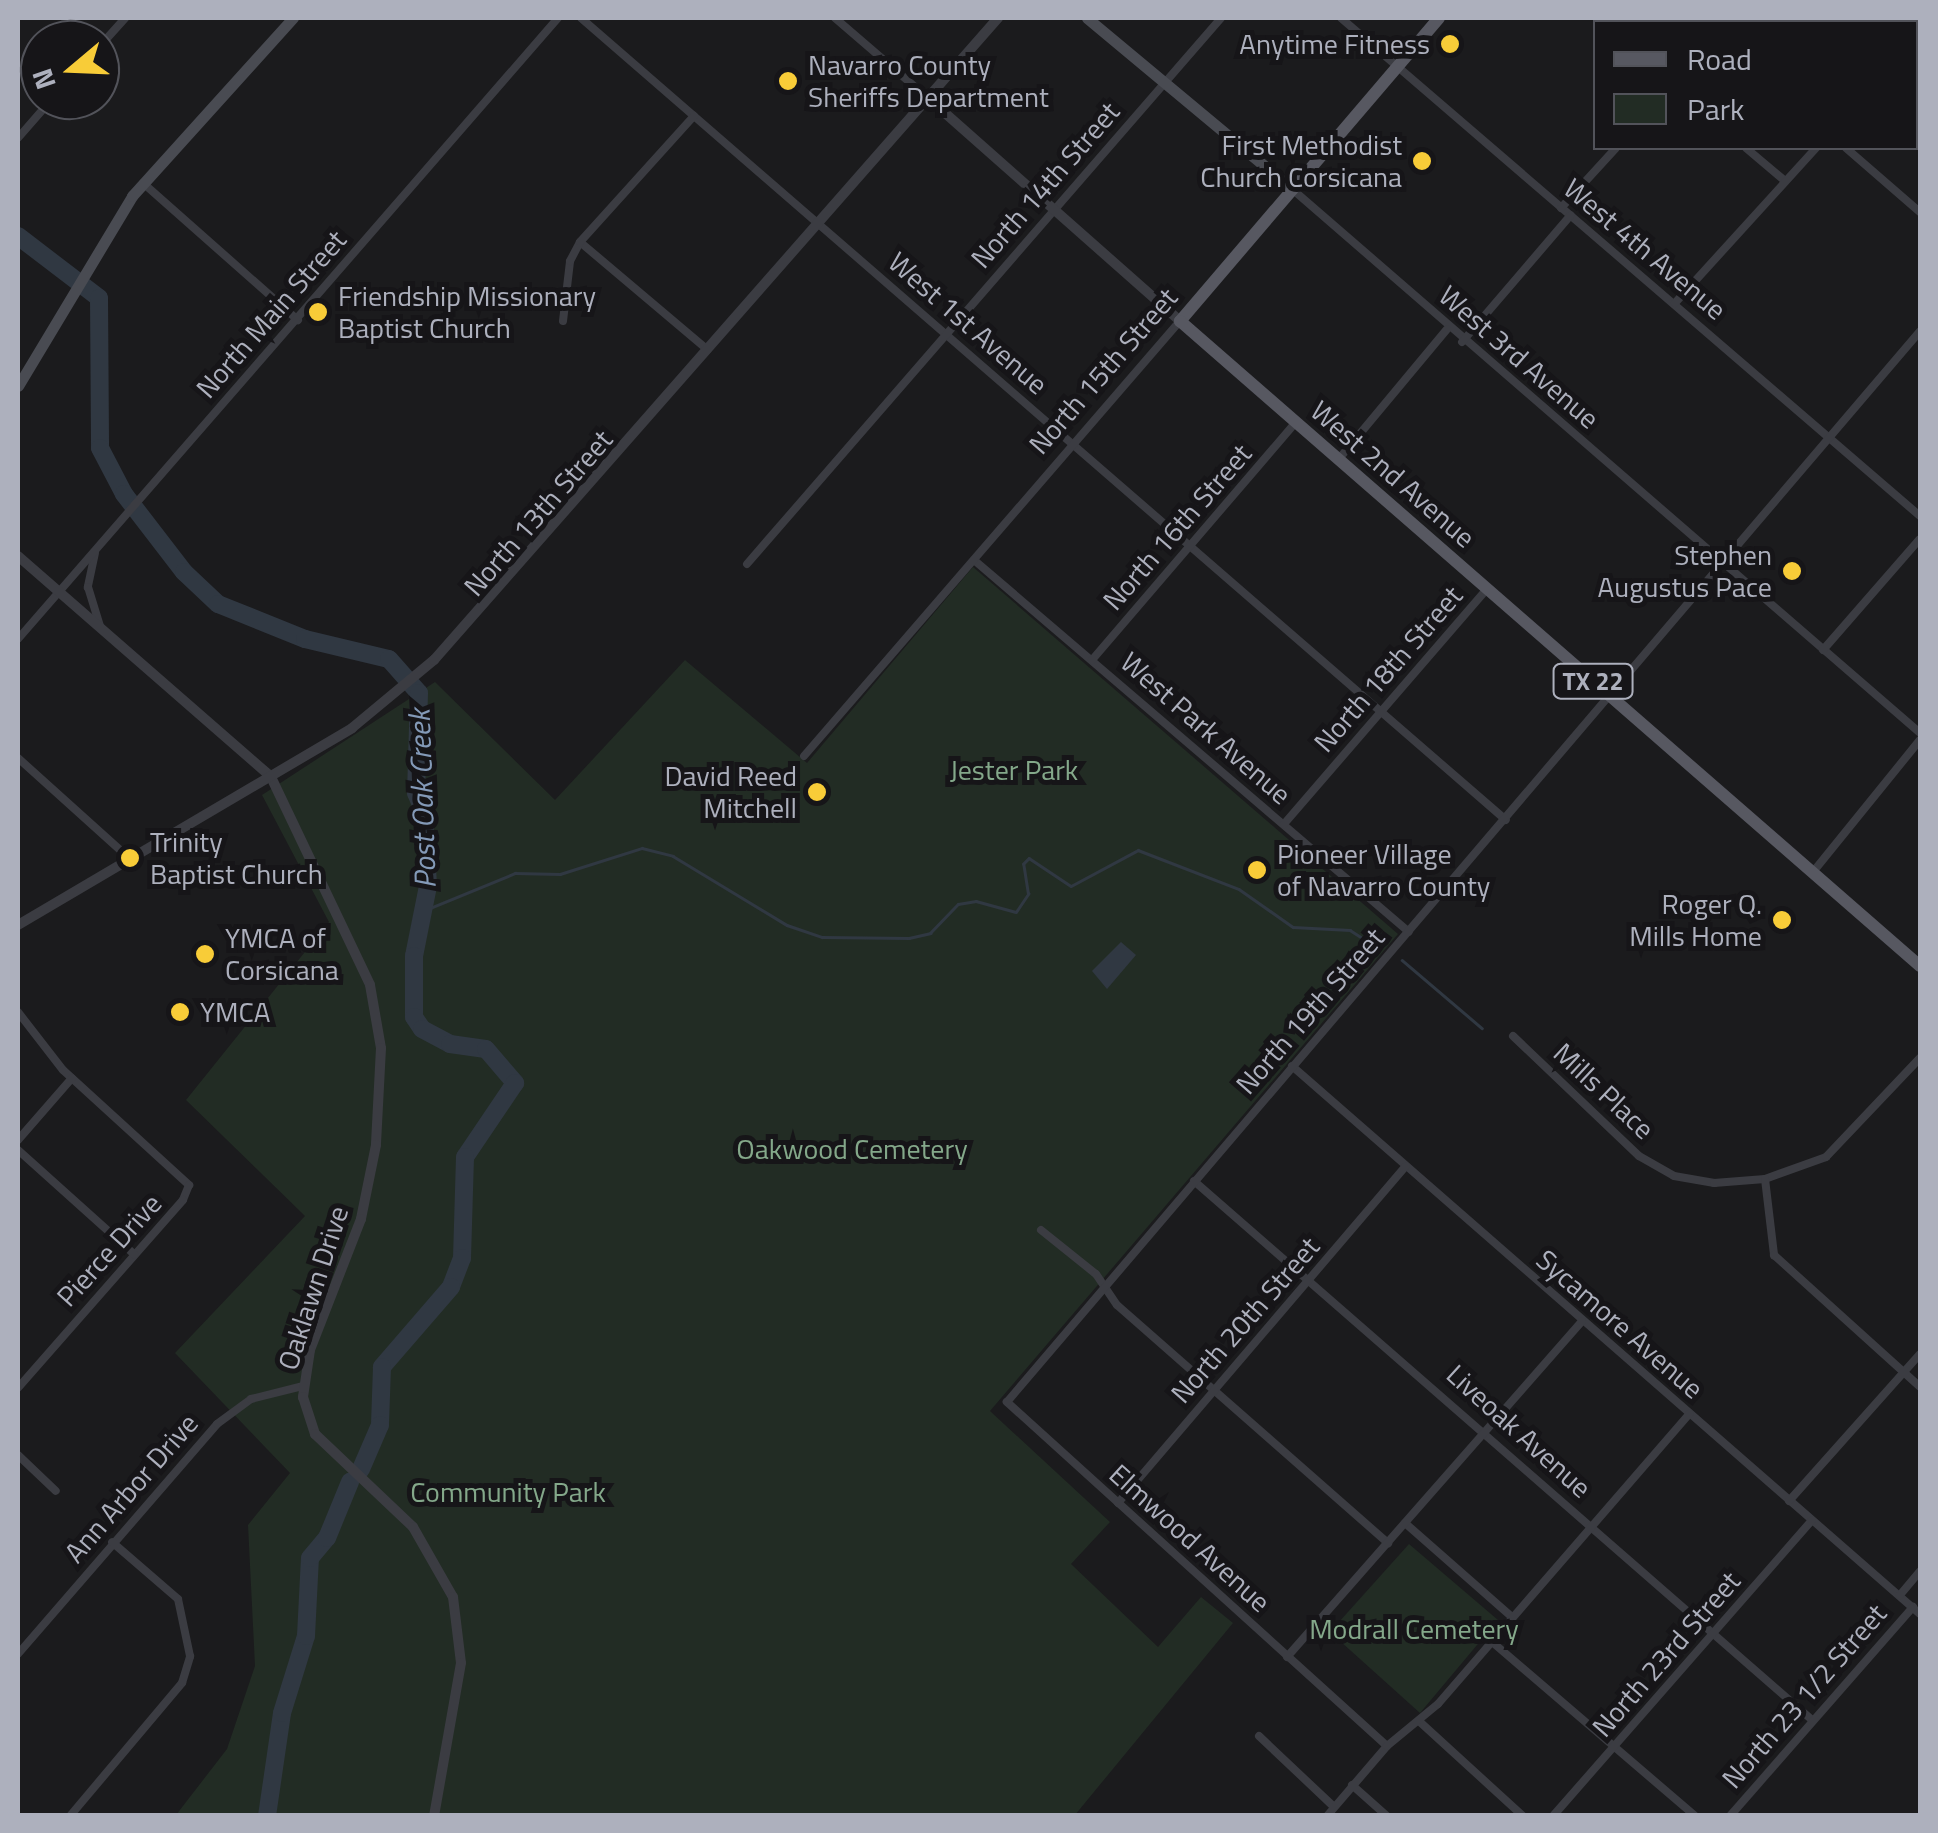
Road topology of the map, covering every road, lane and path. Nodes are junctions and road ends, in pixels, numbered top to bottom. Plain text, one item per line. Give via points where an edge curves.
1 (293, 18) edge
2 (558, 18) edge
3 (581, 18) edge
4 (835, 18) edge
5 (998, 18) edge
6 (1087, 18) edge
7 (1221, 18) edge
8 (1341, 18) edge
9 (1439, 18) edge
10 (1397, 66) junction
11 (1164, 84) junction
12 (928, 98) junction
13 (694, 116) junction
14 (1614, 150) edge
15 (1748, 150) edge
16 (1814, 150) edge
17 (1848, 150) edge
18 (1785, 181) junction
19 (143, 184) junction
20 (1292, 189) junction
21 (1561, 208) junction
22 (1054, 210) junction
23 (1920, 212) edge
24 (1572, 216) junction
25 (820, 224) junction
26 (580, 242) junction
27 (1675, 303) junction
28 (298, 320) junction
29 (563, 321) dead end
30 (1180, 321) junction
31 (1447, 328) junction
32 (1920, 332) edge
33 (946, 334) junction
34 (1462, 342) junction
35 (708, 350) junction
36 (18, 386) edge
37 (1296, 422) junction
38 (1829, 436) junction
39 (1073, 444) junction
40 (1338, 460) junction
41 (1920, 516) edge
42 (1920, 539) edge
43 (1190, 546) junction
44 (94, 552) junction
45 (18, 556) edge
46 (974, 560) junction
47 (1721, 563) junction
48 (747, 564) dead end
49 (1487, 589) junction
50 (59, 592) junction
51 (101, 630) junction
52 (18, 639) edge
53 (1824, 650) junction
54 (1092, 660) junction
55 (1611, 697) junction
56 (1381, 712) junction
57 (1920, 736) edge
58 (804, 756) dead end
59 (18, 758) edge
60 (271, 777) junction
61 (1506, 820) junction
62 (1284, 824) junction
63 (129, 858) junction
64 (1812, 873) junction
65 (18, 925) edge
66 (1409, 932) junction
67 (1920, 966) edge
68 (18, 1012) edge
69 (1514, 1036) dead end
70 (1920, 1058) edge
71 (1292, 1066) junction
72 (72, 1078) junction
73 (18, 1140) edge
74 (18, 1150) edge
75 (1406, 1166) junction
76 (1766, 1179) junction
77 (1194, 1180) junction
78 (1041, 1230) dead end
79 (134, 1254) junction
80 (1311, 1278) junction
81 (1104, 1287) junction
82 (1582, 1321) junction
83 (1920, 1354) edge
84 (1904, 1372) junction
85 (303, 1386) junction
86 (1920, 1387) edge
87 (18, 1388) edge
88 (1215, 1389) junction
89 (1007, 1402) joint
90 (1689, 1414) junction
91 (1486, 1431) junction
92 (18, 1455) edge
93 (56, 1491) dead end
94 (1790, 1501) junction
95 (1118, 1503) junction
96 (1812, 1520) junction
97 (1405, 1523) junction
98 (1592, 1526) junction
99 (112, 1542) junction
100 (1388, 1543) junction
101 (1920, 1571) edge
102 (1900, 1596) junction
103 (1917, 1610) edge
104 (1512, 1617) junction
105 (1711, 1634) junction
106 (1491, 1641) junction
107 (18, 1654) edge
108 (1287, 1657) junction
109 (1811, 1719) junction
110 (1420, 1722) junction
111 (1260, 1736) dead end
112 (1387, 1746) junction
113 (1616, 1747) junction
114 (1352, 1785) junction
115 (1334, 1807) junction
116 (70, 1816) edge
117 (434, 1816) edge
118 (1327, 1816) edge
119 (1387, 1816) edge
120 (1524, 1816) edge
121 (1552, 1816) edge
122 (1695, 1816) edge
123 (1730, 1816) edge

1 - 19 main road
2 - 28 street, North Main Street
3 - 13 street, West 1st Avenue
4 - 12 street, West 2nd Avenue
5 - 12 street, North 13th Street
6 - 11 main road, West 3rd Avenue
7 - 11 street, North 14th Street
8 - 10 street, West 4th Avenue
9 - 10 main road, North 15th Street
10 - 20 main road, North 15th Street
10 - 21 street, West 4th Avenue
11 - 20 main road, West 3rd Avenue
11 - 22 street, North 14th Street
12 - 22 street, West 2nd Avenue
12 - 25 street, North 13th Street
13 - 25 street, West 1st Avenue
13 - 26 street
14 - 21 street
15 - 18 street
16 - 18 street
17 - 23 street
18 - 27 street
19 - 28 street
19 - 36 main road
20 - 30 main road, North 15th Street
20 - 31 street, West 3rd Avenue
21 - 24 street, West 4th Avenue
22 - 30 street, West 2nd Avenue
22 - 33 street, North 14th Street
24 - 27 street, West 4th Avenue
24 - 34 street
25 - 33 street, West 1st Avenue
25 - 35 street, North 13th Street
26 - 29 street via 570,261
26 - 35 street
27 - 38 street, West 4th Avenue
28 - 44 street, North Main Street
30 - 37 main road, West 2nd Avenue / TX 22
30 - 39 street, North 15th Street
31 - 34 street, West 3rd Avenue
31 - 40 street
32 - 38 street, North 19th Street
33 - 39 street, West 1st Avenue
33 - 48 street, North 14th Street
34 - 47 street, West 3rd Avenue
35 - 60 street, North 13th Street via 434,660 381,708
37 - 40 main road, West 2nd Avenue / TX 22
37 - 43 street, North 16th Street
38 - 41 street, West 4th Avenue
38 - 47 street, North 19th Street
39 - 43 street, West 1st Avenue
39 - 46 street, North 15th Street
40 - 49 main road, West 2nd Avenue / TX 22
42 - 53 street
43 - 54 street, North 16th Street
43 - 56 street, West 1st Avenue
44 - 50 street, North Main Street
44 - 51 street via 88,587
45 - 50 street, Oaklawn Drive
46 - 54 street, West Park Avenue
46 - 58 street, North 15th Street
47 - 53 street, West 3rd Avenue
47 - 55 street, North 19th Street
49 - 55 main road, West 2nd Avenue / TX 22
49 - 56 street, North 18th Street
50 - 51 street, Oaklawn Drive
50 - 52 street, North Main Street
51 - 60 street, Oaklawn Drive
53 - 57 street, West 3rd Avenue
54 - 62 street, West Park Avenue
55 - 61 street, North 19th Street
55 - 64 main road, West 2nd Avenue / TX 22
56 - 61 street, West 1st Avenue
56 - 62 street, North 18th Street
57 - 64 street
59 - 63 street
60 - 63 street, North 13th Street
60 - 85 street, Oaklawn Drive via 363,966 381,1048 381,1106 362,1220
61 - 66 street, North 19th Street
62 - 66 street, West Park Avenue
63 - 65 street, North 13th Street
64 - 67 main road, West 2nd Avenue / TX 22
66 - 71 street, North 19th Street
68 - 72 street
69 - 76 street, Mills Place via 1608,1132 1662,1169 1714,1183
70 - 76 street, Mills Place via 1826,1157
71 - 75 street, Sycamore Avenue
71 - 77 street, North 19th Street
72 - 73 street
72 - 79 street, Pierce Drive via 189,1185
74 - 79 street
75 - 80 street, North 20th Street
75 - 82 street, Sycamore Avenue
76 - 84 street via 1774,1255
77 - 80 street, Liveoak Avenue
77 - 81 street, North 19th Street
78 - 81 street
79 - 87 street, Pierce Drive
80 - 88 street, North 20th Street
80 - 91 street, Liveoak Avenue
81 - 88 street via 1116,1305
81 - 89 street, North 19th Street
82 - 90 street, Sycamore Avenue
82 - 91 street
83 - 84 street
84 - 86 street
84 - 94 street
85 - 99 street, Ann Arbor Drive via 237,1407
85 - 117 street, Oaklawn Drive via 315,1434 413,1527 452,1597 461,1663
88 - 95 street, North 20th Street
88 - 100 street
89 - 95 street, Elmwood Avenue
90 - 94 street, Sycamore Avenue
90 - 98 street
91 - 97 street
91 - 98 street, Liveoak Avenue
92 - 93 street
94 - 96 street, Sycamore Avenue
95 - 108 street, Elmwood Avenue
96 - 102 street, Sycamore Avenue
96 - 105 street, North 23rd Street
97 - 100 street
97 - 104 street
98 - 104 street
98 - 105 street, Liveoak Avenue
99 - 107 street, Ann Arbor Drive
99 - 116 street via 178,1599 190,1656 182,1683
100 - 108 street
101 - 102 street
102 - 103 street, Sycamore Avenue
103 - 109 street, North 23 1/2 Street
104 - 106 street
105 - 109 street, Liveoak Avenue
105 - 113 street, North 23rd Street
106 - 110 street
106 - 113 street
108 - 112 street, Elmwood Avenue
109 - 123 street, North 23 1/2 Street
110 - 112 street
110 - 120 street
111 - 115 street
112 - 114 street
113 - 121 street, North 23rd Street
113 - 122 street
114 - 115 street
114 - 119 street
115 - 118 street

